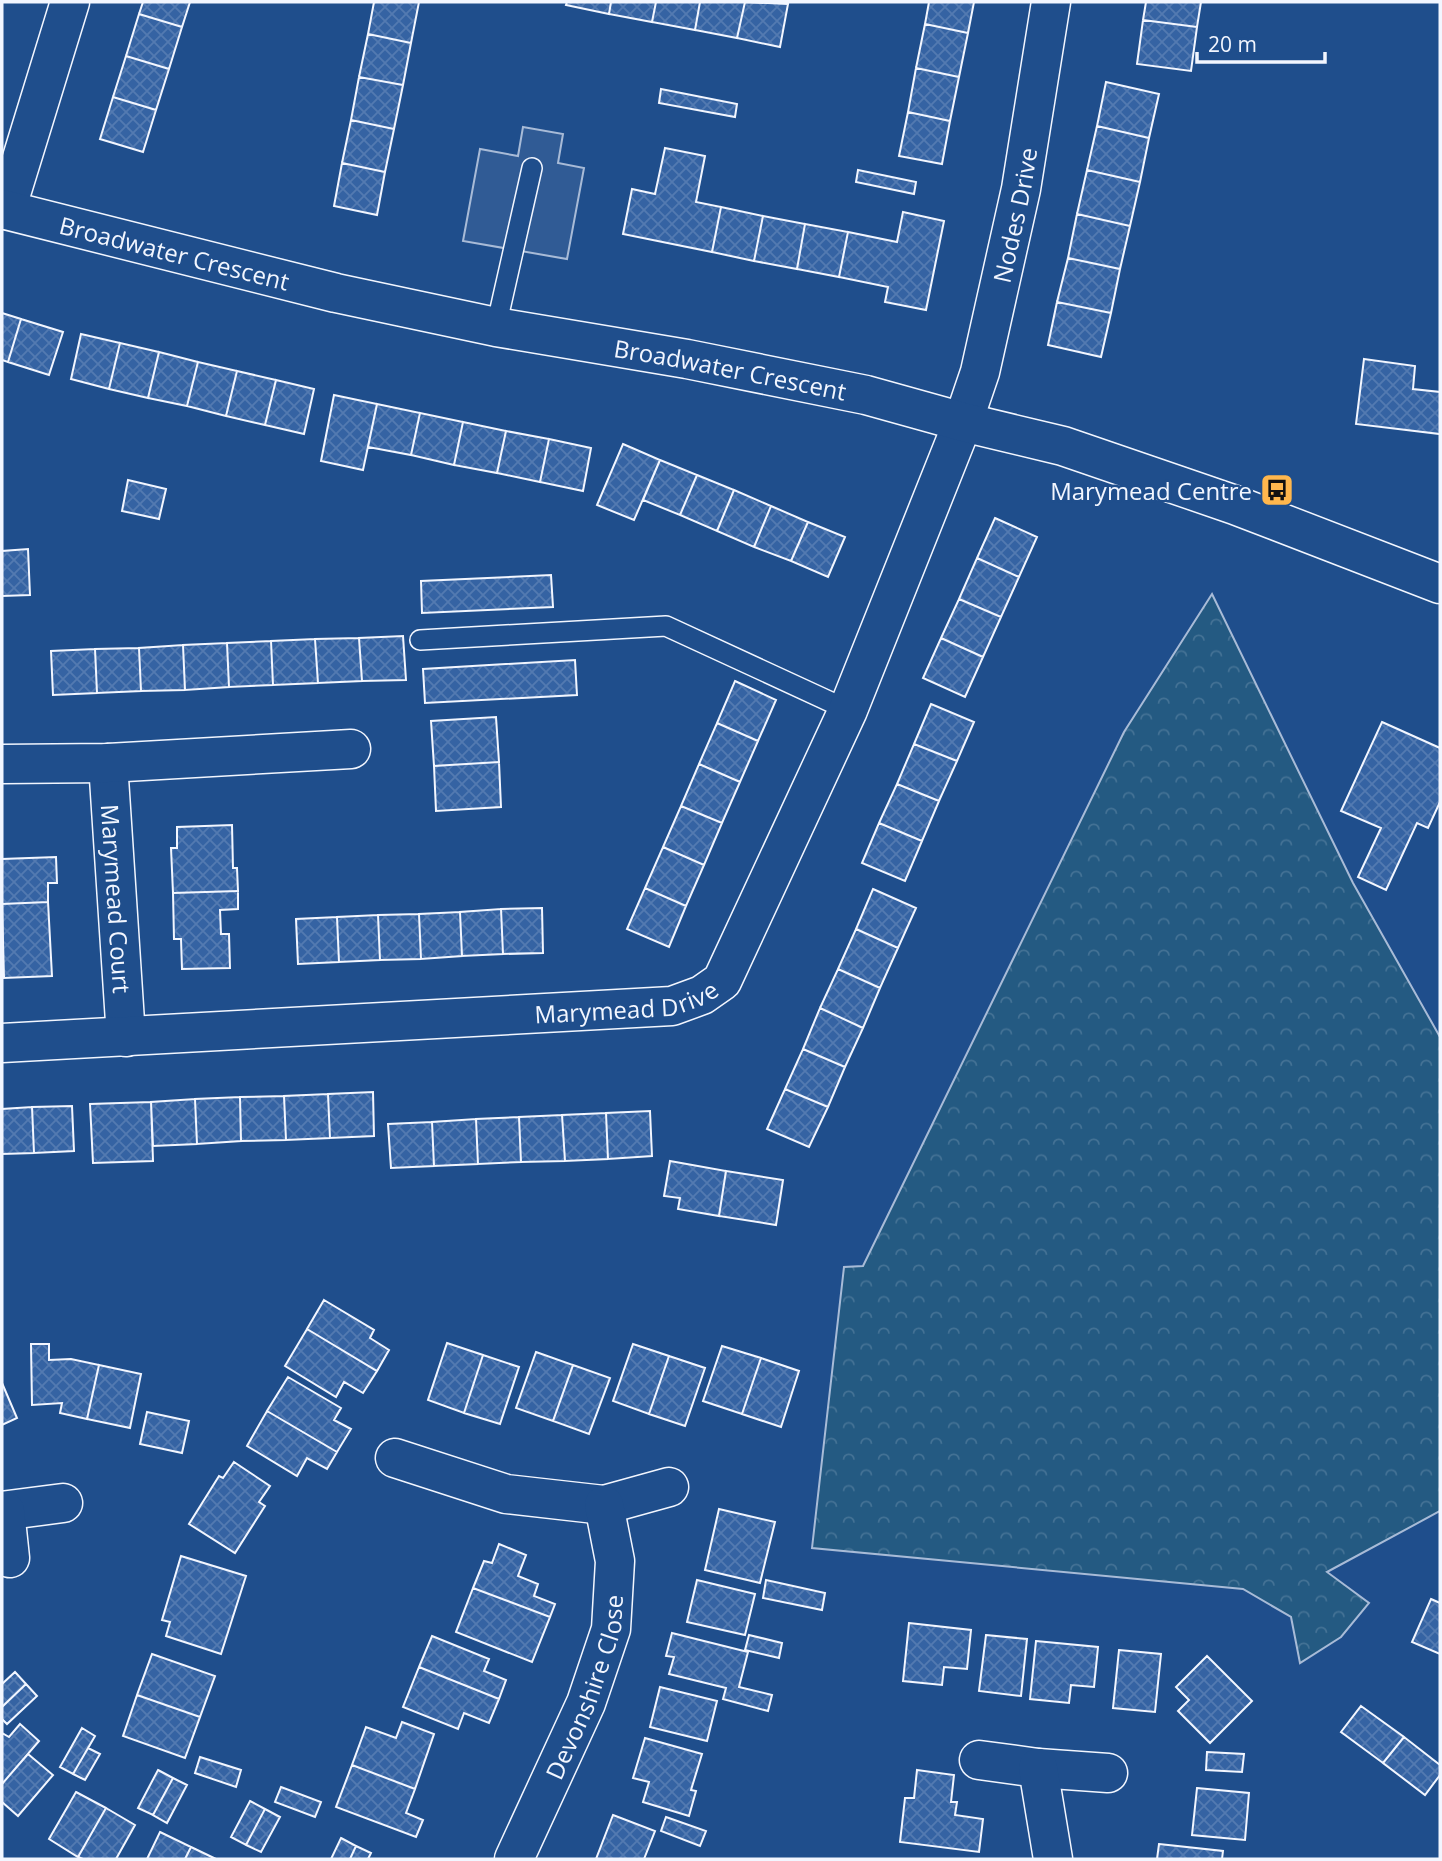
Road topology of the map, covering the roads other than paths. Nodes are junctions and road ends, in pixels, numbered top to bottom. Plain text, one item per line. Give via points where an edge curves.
1 (70, 2) edge
2 (1051, 2) edge
3 (533, 168) dead end
4 (4, 209) edge
5 (496, 327) junction
6 (963, 422) junction
7 (1440, 584) edge
8 (420, 640) dead end
9 (848, 710) junction
10 (351, 749) dead end
11 (108, 763) junction
12 (2, 764) edge
13 (126, 1037) junction
14 (2, 1043) edge
15 (395, 1458) dead end
16 (668, 1487) dead end
17 (63, 1503) dead end
18 (604, 1505) junction
19 (3, 1511) edge
20 (10, 1558) dead end
21 (979, 1760) dead end
22 (1038, 1768) junction
23 (1108, 1773) dead end
24 (514, 1859) edge
25 (1053, 1859) edge

1 - 4 street
2 - 6 street, Nodes Drive via 1021,189 984,360
3 - 5 lane
4 - 5 street, Broadwater Crescent via 337,293
5 - 6 street, Broadwater Crescent via 866,395
6 - 7 street, Broadwater Crescent via 1075,450 1235,505
6 - 9 street, Marymead Drive
8 - 9 lane via 666,626
9 - 13 street, Marymead Drive via 722,981 702,995 672,1006
10 - 11 street
11 - 12 street
11 - 13 street, Marymead Court
13 - 14 street, Marymead Drive
15 - 18 street via 506,1494
16 - 18 street
17 - 19 street
18 - 24 street, Devonshire Close via 615,1560 611,1629 586,1703
19 - 20 street
21 - 22 street
22 - 23 street
22 - 25 street

